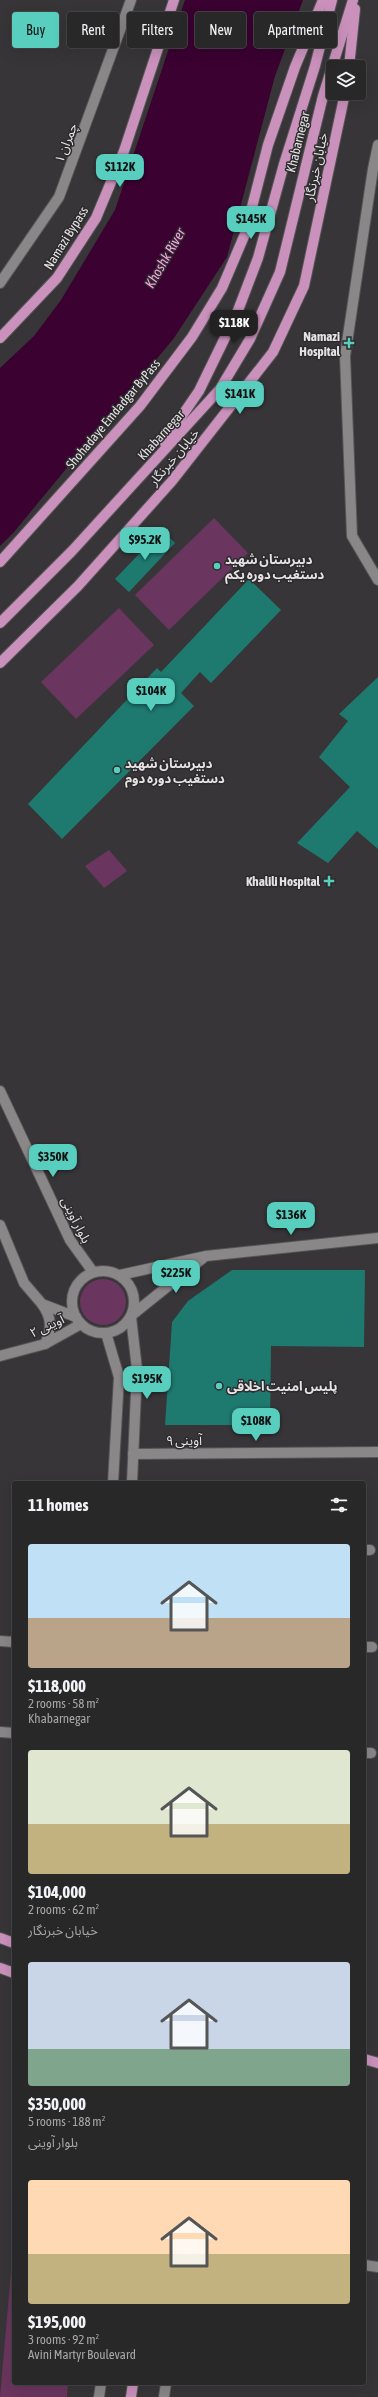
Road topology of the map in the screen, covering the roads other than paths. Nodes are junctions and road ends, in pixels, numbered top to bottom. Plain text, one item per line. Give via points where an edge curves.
1 (131, 0) edge
2 (174, 0) edge
3 (323, 0) edge
4 (332, 0) edge
5 (355, 0) edge
6 (350, 60) edge
7 (344, 100) edge
8 (378, 145) edge
9 (0, 283) edge
10 (0, 338) edge
11 (146, 470) junction
12 (0, 562) edge
13 (378, 580) edge
14 (0, 623) edge
15 (0, 663) edge
16 (0, 1091) edge
17 (0, 1225) edge
18 (378, 1238) edge
19 (206, 1256) junction
20 (93, 1272) junction
21 (120, 1275) junction
22 (42, 1304) junction
23 (132, 1316) junction
24 (79, 1320) junction
25 (106, 1333) junction
26 (45, 1344) junction
27 (0, 1356) edge
28 (378, 1452) edge
29 (133, 1454) junction
30 (113, 1481) edge
31 (132, 1481) edge
32 (0, 1641) edge
33 (12, 1642) edge
34 (0, 1732) edge
35 (12, 1733) edge
36 (0, 1938) edge
37 (12, 1941) edge
38 (0, 1968) edge
39 (12, 1972) edge
40 (366, 2060) edge
41 (378, 2064) edge
42 (366, 2265) edge
43 (378, 2267) edge
44 (101, 2385) edge
45 (133, 2385) edge
46 (166, 2385) edge
47 (99, 2397) edge
48 (131, 2397) edge
49 (164, 2397) edge

1 - 9 street, چمران ۱ via 59,197
2 - 10 main road, Namazi Bypass via 124,151 96,218 57,278
3 - 12 main road, Shohadaye Emdadgar ByPass via 295,67 268,145 245,234 222,288 192,337 140,406
4 - 11 main road via 258,258 237,314 199,391
5 - 6 main road
5 - 11 main road, Khabarnegar via 323,96 280,272 250,339 220,389
7 - 15 main road, خیابان خبرنگار via 304,286 273,352 172,481 78,586
8 - 13 street via 372,169 345,356 352,536
11 - 14 main road, Khabarnegar
16 - 20 street, بلوار آوینی via 70,1240
17 - 22 street via 24,1283
18 - 19 street
19 - 21 street
19 - 23 street
20 - 21 street via 112,1271
20 - 24 street via 80,1280 73,1294 73,1310
21 - 23 street via 133,1293
22 - 24 street
22 - 26 street via 50,1320 50,1334
23 - 25 street via 120,1328
23 - 29 street via 137,1369
24 - 25 street via 92,1331
24 - 26 street, ۲ آوینی
25 - 30 street via 119,1377
26 - 27 street, ۲ آوینی
28 - 29 street, ۹ آوینی
29 - 31 street
32 - 33 street
34 - 35 street
36 - 37 main road
38 - 39 main road
40 - 41 main road
42 - 43 street
44 - 47 street
45 - 48 main road
46 - 49 street

